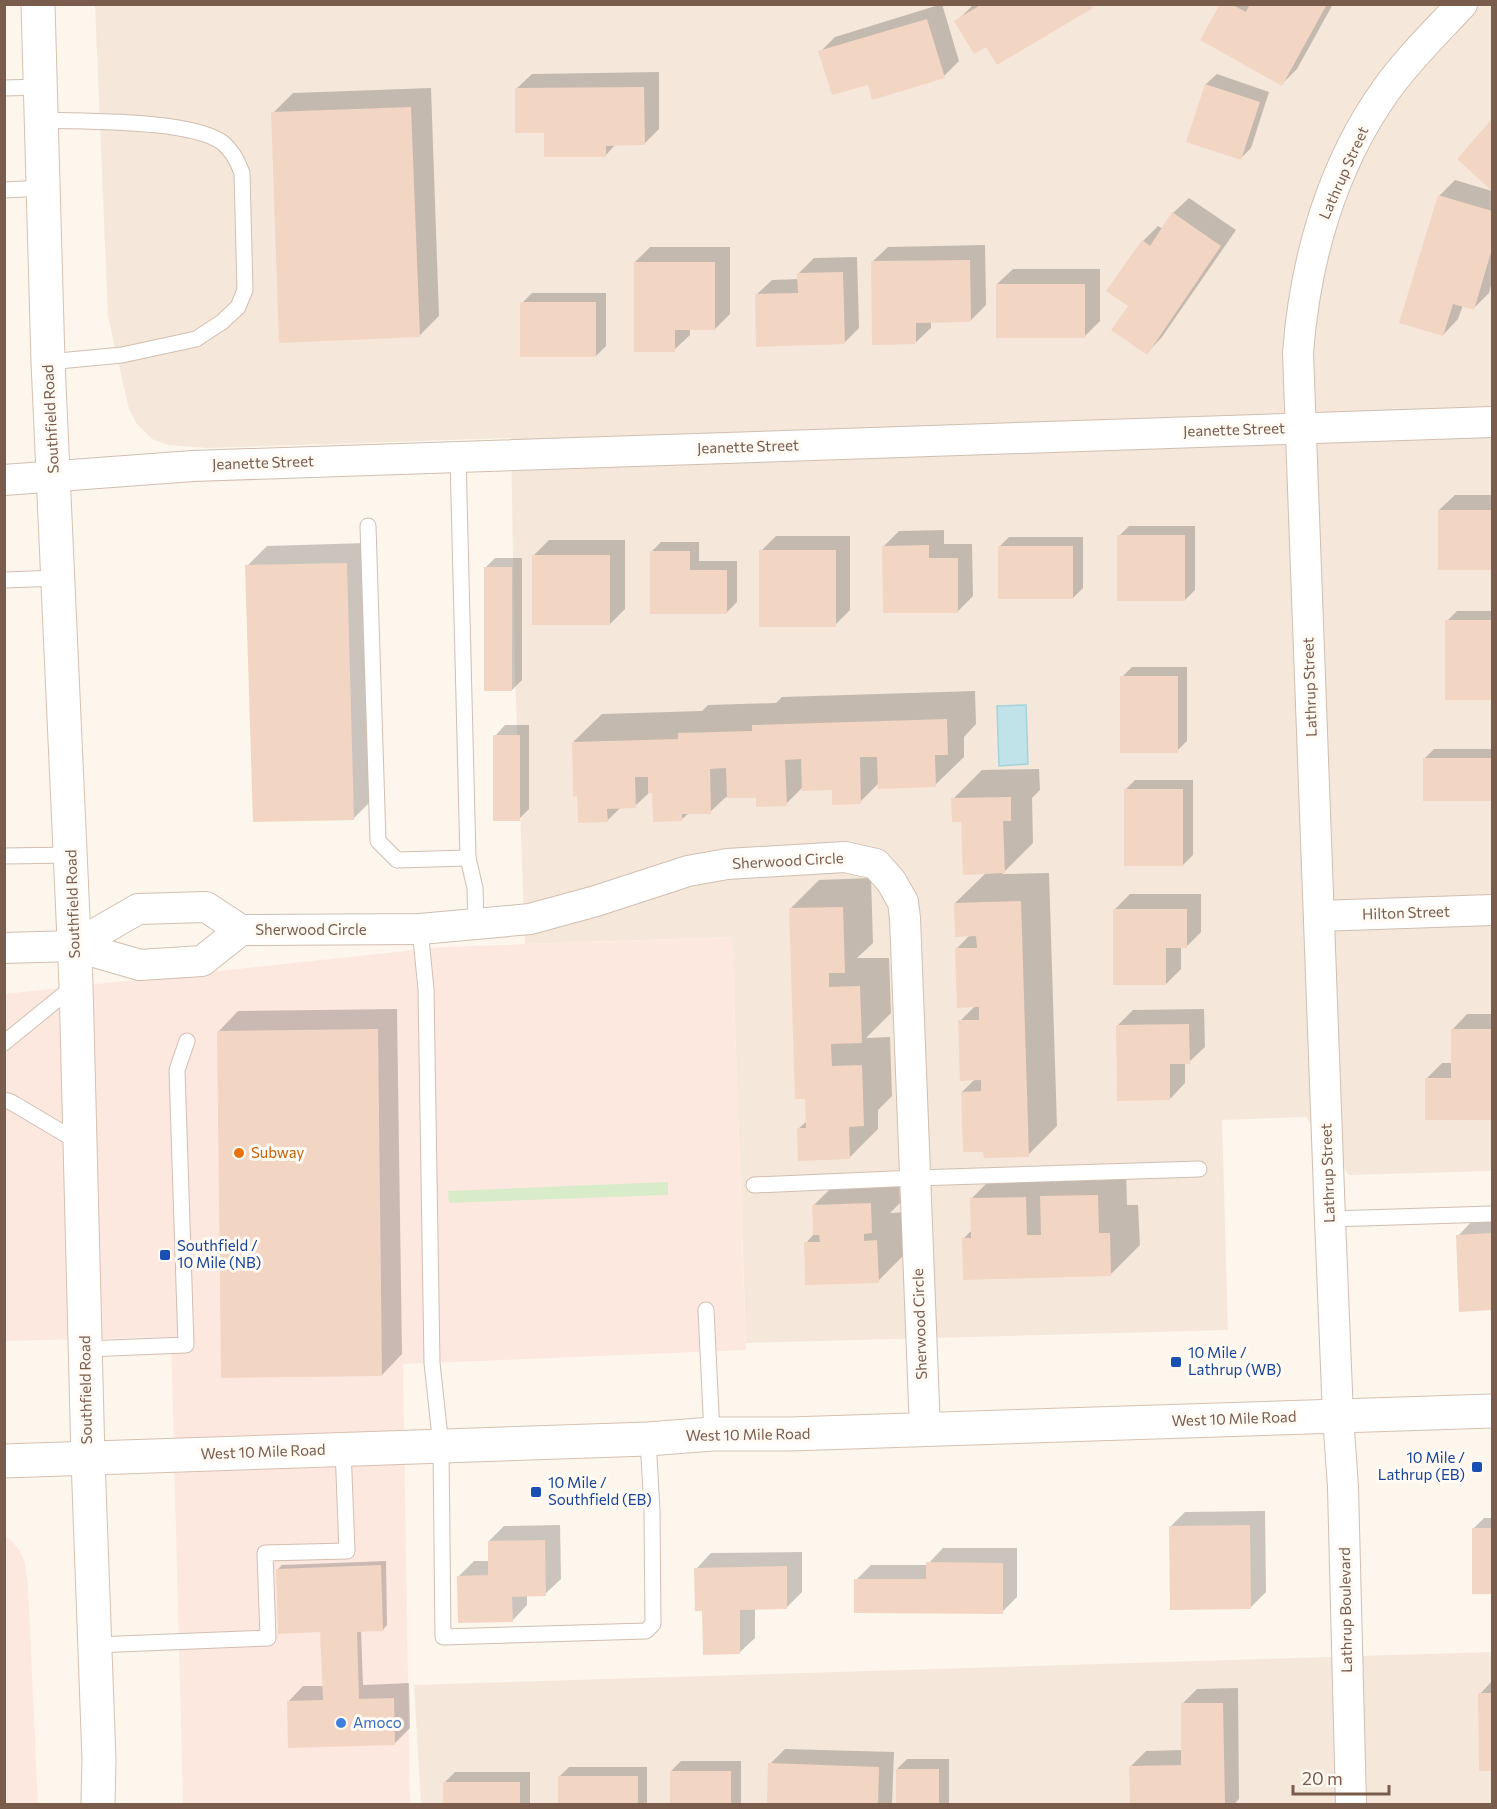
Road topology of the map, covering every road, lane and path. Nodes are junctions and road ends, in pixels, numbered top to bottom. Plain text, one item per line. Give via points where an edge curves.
1 (38, 4) edge
2 (1462, 4) edge
3 (41, 87) junction
4 (4, 88) edge
5 (42, 120) junction
6 (44, 188) junction
7 (4, 190) edge
8 (48, 362) junction
9 (1492, 422) edge
10 (1299, 428) junction
11 (458, 457) junction
12 (53, 476) junction
13 (4, 480) edge
14 (368, 526) dead end
15 (59, 578) junction
16 (4, 580) edge
17 (71, 855) junction
18 (4, 856) edge
19 (468, 858) junction
20 (1492, 910) edge
21 (1319, 916) junction
22 (476, 925) junction
23 (420, 929) junction
24 (241, 930) junction
25 (75, 946) junction
26 (4, 948) edge
27 (76, 984) junction
28 (187, 1041) dead end
29 (4, 1043) edge
30 (4, 1100) edge
31 (80, 1144) junction
32 (1199, 1169) dead end
33 (916, 1178) junction
34 (754, 1185) dead end
35 (1492, 1214) edge
36 (1330, 1219) junction
37 (706, 1310) dead end
38 (85, 1349) junction
39 (1492, 1411) edge
40 (1338, 1416) junction
41 (925, 1430) junction
42 (712, 1434) junction
43 (648, 1439) junction
44 (441, 1446) junction
45 (343, 1448) junction
46 (88, 1459) junction
47 (4, 1461) edge
48 (95, 1645) junction
49 (98, 1804) edge
50 (1351, 1804) edge

1 - 3 main road, Southfield Road
2 - 10 street, Lathrup Street via 1386,90 1366,121 1330,197 1300,316
3 - 4 lane
3 - 5 main road, Southfield Road
5 - 6 main road, Southfield Road
5 - 8 lane via 146,124 195,131 222,142 243,173 245,290 238,307 196,339 122,355
6 - 7 lane
6 - 8 main road, Southfield Road
8 - 12 main road, Southfield Road
9 - 10 street, Jeanette Street
10 - 11 street, Jeanette Street
10 - 21 street, Lathrup Street
11 - 12 street, Jeanette Street via 193,466
11 - 19 lane
12 - 13 street, Jeanette Street
12 - 15 main road, Southfield Road
14 - 19 lane via 378,841 397,860
15 - 16 lane
15 - 17 main road, Southfield Road
17 - 18 lane
17 - 25 main road, Southfield Road
19 - 22 lane via 475,888
20 - 21 street, Hilton Street
21 - 36 street, Lathrup Street
22 - 23 street, Sherwood Circle
22 - 33 street, Sherwood Circle via 530,919 688,871 727,864 845,857 876,864 903,902
23 - 24 street, Sherwood Circle
23 - 44 lane via 426,989 432,1363
24 - 25 street, Sherwood Circle via 202,961 140,964
24 - 25 street, Sherwood Circle via 206,907 138,909
25 - 26 street
25 - 27 main road, Southfield Road
27 - 29 lane
27 - 31 main road, Southfield Road
28 - 38 lane via 177,1070 186,1346
30 - 31 lane
31 - 38 main road, Southfield Road
32 - 33 lane
33 - 34 lane
33 - 41 street, Sherwood Circle
35 - 36 lane
36 - 40 street, Lathrup Street
37 - 42 lane
38 - 46 main road, Southfield Road
39 - 40 main road, West 10 Mile Road
40 - 41 main road, West 10 Mile Road
40 - 50 street, Lathrup Boulevard
41 - 42 main road, West 10 Mile Road
42 - 43 main road, West 10 Mile Road
43 - 44 main road, West 10 Mile Road
43 - 44 lane via 653,1624 646,1631 443,1637
44 - 45 main road, West 10 Mile Road
45 - 46 main road, West 10 Mile Road
45 - 48 lane via 346,1551 265,1553 267,1638
46 - 47 main road, West 10 Mile Road
46 - 48 main road, Southfield Road
48 - 49 main road, Southfield Road

